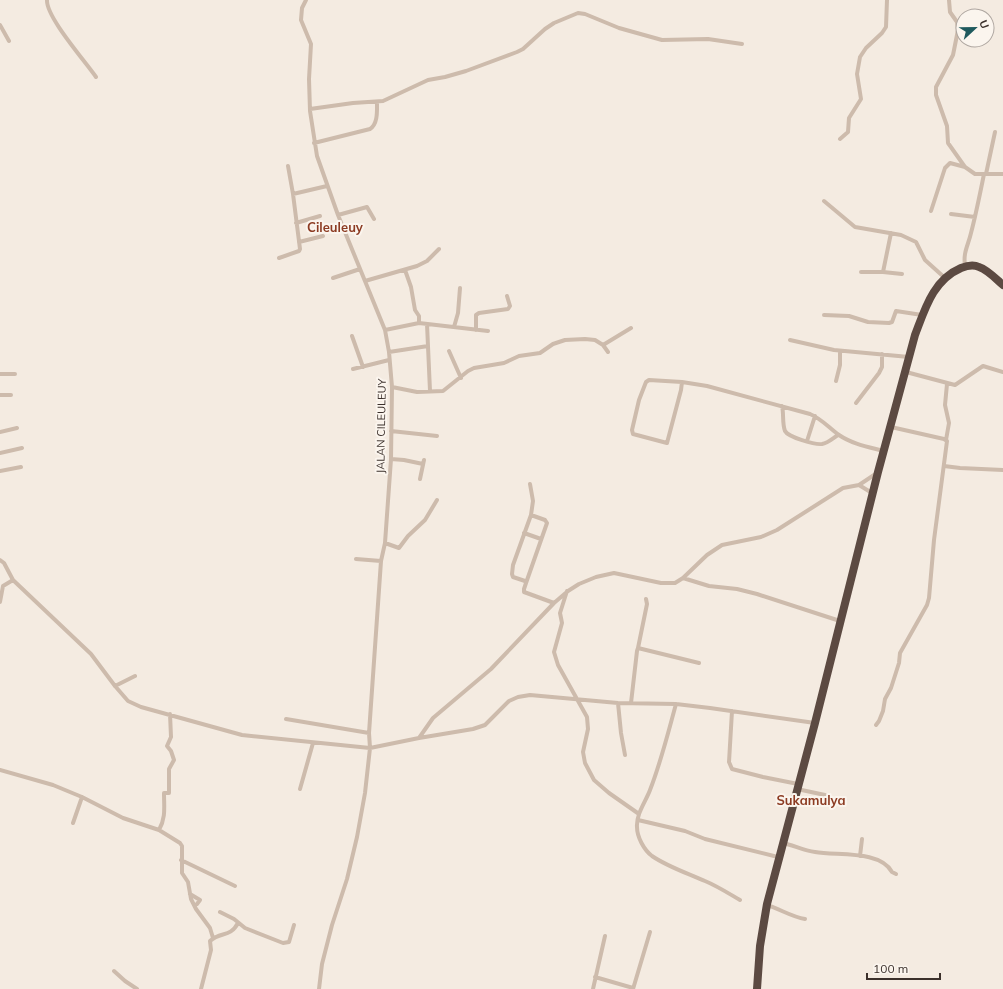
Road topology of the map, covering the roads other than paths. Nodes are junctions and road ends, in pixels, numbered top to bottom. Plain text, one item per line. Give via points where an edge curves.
1 (47, 0) edge
2 (306, 0) edge
3 (887, 0) edge
4 (950, 0) edge
5 (0, 24) edge
6 (9, 40) dead end
7 (742, 44) dead end
8 (96, 77) dead end
9 (377, 102) junction
10 (310, 109) junction
11 (994, 132) dead end
12 (840, 139) dead end
13 (314, 143) junction
14 (288, 166) dead end
15 (965, 167) junction
16 (985, 174) junction
17 (1003, 174) edge
18 (327, 186) junction
19 (293, 194) junction
20 (824, 201) dead end
21 (931, 210) dead end
22 (951, 214) dead end
23 (338, 215) junction
24 (320, 216) dead end
25 (975, 217) junction
26 (374, 219) dead end
27 (296, 223) junction
28 (891, 233) junction
29 (323, 236) dead end
30 (299, 242) junction
31 (439, 249) dead end
32 (279, 258) dead end
33 (965, 266) junction
34 (360, 269) junction
35 (405, 270) junction
36 (861, 272) dead end
37 (883, 272) junction
38 (902, 274) dead end
39 (333, 278) dead end
40 (945, 278) junction
41 (365, 281) junction
42 (1003, 285) edge
43 (460, 288) dead end
44 (507, 296) dead end
45 (824, 315) dead end
46 (922, 315) junction
47 (419, 323) junction
48 (427, 324) junction
49 (454, 327) junction
50 (630, 328) dead end
51 (385, 330) junction
52 (476, 330) junction
53 (488, 331) dead end
54 (352, 336) dead end
55 (790, 340) dead end
56 (603, 345) junction
57 (428, 346) junction
58 (840, 351) junction
59 (389, 352) junction
60 (449, 352) dead end
61 (608, 352) dead end
62 (882, 354) junction
63 (910, 358) junction
64 (389, 360) junction
65 (364, 367) junction
66 (353, 369) dead end
67 (906, 372) junction
68 (1003, 372) edge
69 (0, 374) edge
70 (15, 374) dead end
71 (460, 378) junction
72 (836, 381) dead end
73 (682, 382) junction
74 (947, 384) junction
75 (392, 387) junction
76 (430, 391) junction
77 (0, 395) edge
78 (11, 395) dead end
79 (856, 403) dead end
80 (782, 406) junction
81 (816, 416) junction
82 (891, 427) junction
83 (17, 428) dead end
84 (0, 432) edge
85 (391, 432) junction
86 (838, 435) junction
87 (437, 436) dead end
88 (807, 440) junction
89 (946, 440) junction
90 (22, 448) dead end
91 (884, 451) junction
92 (0, 453) edge
93 (391, 459) junction
94 (944, 466) junction
95 (21, 467) dead end
96 (1003, 470) edge
97 (0, 471) edge
98 (878, 472) junction
99 (420, 479) dead end
100 (530, 484) dead end
101 (859, 485) junction
102 (873, 493) junction
103 (437, 500) dead end
104 (531, 515) junction
105 (524, 534) junction
106 (541, 539) junction
107 (384, 543) junction
108 (0, 560) edge
109 (356, 560) dead end
110 (381, 561) junction
111 (683, 578) junction
112 (13, 580) junction
113 (526, 583) junction
114 (568, 591) junction
115 (646, 598) dead end
116 (0, 602) edge
117 (554, 603) junction
118 (840, 621) junction
119 (638, 648) junction
120 (699, 663) dead end
121 (135, 676) dead end
122 (116, 688) junction
123 (578, 700) junction
124 (618, 703) junction
125 (631, 703) junction
126 (676, 704) junction
127 (732, 711) junction
128 (170, 714) junction
129 (286, 719) dead end
130 (815, 723) junction
131 (876, 725) dead end
132 (369, 733) junction
133 (418, 738) junction
134 (313, 743) junction
135 (370, 748) junction
136 (625, 755) dead end
137 (0, 770) edge
138 (798, 786) junction
139 (300, 789) dead end
140 (825, 795) dead end
141 (82, 798) junction
142 (640, 814) junction
143 (638, 820) junction
144 (73, 823) dead end
145 (160, 830) junction
146 (862, 839) dead end
147 (782, 842) junction
148 (860, 856) junction
149 (778, 857) junction
150 (182, 860) junction
151 (896, 874) dead end
152 (235, 886) dead end
153 (190, 894) junction
154 (740, 900) dead end
155 (197, 904) dead end
156 (767, 904) junction
157 (220, 912) dead end
158 (805, 919) dead end
159 (238, 923) junction
160 (294, 925) dead end
161 (650, 932) dead end
162 (605, 936) dead end
163 (213, 938) junction
164 (114, 971) dead end
165 (596, 977) junction
166 (633, 988) edge
167 (759, 988) edge
168 (137, 989) edge
169 (201, 989) edge
170 (319, 989) edge
171 (593, 989) edge

1 - 8 street via 55,21
2 - 10 street, JALAN CILEULEUY via 300,15 311,44
3 - 12 street via 886,27 860,58 856,74 861,99 849,118 848,132
4 - 15 street via 950,12 957,22 958,30 953,54 936,87 936,95 947,126 948,143
5 - 6 street
7 - 9 street via 708,39 662,40 578,13 554,23 517,52 466,71 428,80 386,101
9 - 10 street
9 - 13 street via 377,117 370,129
10 - 13 street, JALAN CILEULEUY
11 - 16 street
13 - 18 street, JALAN CILEULEUY
14 - 19 street
15 - 16 street via 975,174
15 - 21 street via 950,163 945,168
16 - 17 street
16 - 25 street
18 - 19 street
18 - 23 street, JALAN CILEULEUY
19 - 27 street
20 - 28 street via 855,227
22 - 25 street
23 - 26 street via 367,207
23 - 34 street, JALAN CILEULEUY
24 - 27 street
25 - 33 street via 965,250
27 - 30 street
28 - 37 street
28 - 40 street via 916,242 925,260
29 - 30 street
30 - 32 street via 299,251
31 - 35 street via 427,260
33 - 40 highway
33 - 42 highway via 980,267
34 - 39 street
34 - 41 street, JALAN CILEULEUY
35 - 41 street
35 - 47 street
36 - 37 street
37 - 38 street
40 - 46 highway via 934,290
41 - 51 street, JALAN CILEULEUY
43 - 49 street
44 - 52 street via 510,306 508,309 476,314
45 - 46 street via 849,316 868,322 889,323 892,322 896,311
46 - 63 highway
47 - 48 street
47 - 51 street
48 - 49 street
48 - 57 street
49 - 52 street
50 - 56 street
51 - 59 street, JALAN CILEULEUY
52 - 53 street
54 - 65 street
55 - 58 street
56 - 61 street
56 - 71 street via 589,339 560,341 540,353 474,368
57 - 59 street
57 - 76 street
58 - 62 street
58 - 72 street
59 - 64 street, JALAN CILEULEUY
60 - 71 street
62 - 63 street
62 - 79 street via 879,373
63 - 67 highway
64 - 65 street
64 - 75 street, JALAN CILEULEUY
65 - 66 street
67 - 74 street
67 - 82 highway
68 - 74 street via 983,366 959,384
69 - 70 street
71 - 76 street via 446,389
73 - 73 street via 667,443 633,434 639,400 646,382
73 - 80 street
74 - 89 street via 945,405 949,423
75 - 76 street via 417,392
75 - 85 street, JALAN CILEULEUY
77 - 78 street
80 - 81 street
80 - 88 street via 786,433
81 - 86 street
81 - 88 street
82 - 89 street
82 - 91 highway
83 - 84 street
85 - 87 street
85 - 93 street, JALAN CILEULEUY
86 - 88 street via 822,444
86 - 91 street
89 - 94 street
90 - 92 street
91 - 98 highway
93 - 99 street via 424,462
93 - 107 street, JALAN CILEULEUY
94 - 96 street
94 - 131 street via 929,598 900,653 891,688 885,699 880,721
95 - 97 street
98 - 101 street
98 - 102 highway
100 - 104 street via 533,501
101 - 102 street
101 - 111 street via 843,488 777,530 761,537 722,545 707,555
102 - 118 highway
103 - 107 street via 423,522 399,548
104 - 105 street
104 - 106 street via 546,522
105 - 106 street
105 - 113 street via 511,571 513,577
106 - 113 street
107 - 110 street, JALAN CILEULEUY
108 - 112 street
109 - 110 street
110 - 132 street, JALAN CILEULEUY
111 - 114 street via 675,582 661,583 614,573 596,577
111 - 118 street via 709,586 744,590
112 - 116 street via 3,586
112 - 122 street via 91,654
113 - 117 street via 524,592
114 - 117 street
114 - 123 street via 560,613 562,622 554,652 558,665
115 - 119 street
117 - 133 street via 491,669 433,718
118 - 130 highway
119 - 120 street
119 - 125 street
121 - 122 street
122 - 128 street via 128,701
123 - 124 street
123 - 133 street via 530,695 518,697 509,702 485,725
123 - 142 street via 588,721 583,752 585,763 594,780
124 - 125 street
124 - 136 street
125 - 126 street
126 - 127 street
126 - 142 street via 662,754
127 - 130 street
127 - 138 street via 729,762 732,769
128 - 134 street via 242,735
128 - 145 street via 171,737 167,746 174,760 169,769 169,793 164,793 164,822
129 - 132 street
130 - 138 highway
132 - 135 street, JALAN CILEULEUY
133 - 135 street
134 - 135 street
134 - 139 street
135 - 170 street, JALAN CILEULEUY via 357,837 322,964
137 - 141 street via 53,785
138 - 140 street
138 - 147 highway
141 - 144 street
141 - 145 street via 123,818
142 - 143 street
143 - 149 street
143 - 154 street via 636,827 639,837 652,855
145 - 150 street via 182,844
146 - 148 street
147 - 148 street via 814,852
147 - 149 highway
148 - 151 street via 883,862
149 - 156 highway
150 - 152 street
150 - 153 street via 182,873 188,882
153 - 155 street via 200,900
153 - 163 street
156 - 158 street
156 - 167 highway via 760,943
157 - 159 street
159 - 160 street via 287,943
159 - 163 street via 234,930
161 - 166 street
162 - 165 street
163 - 169 street via 210,941 211,950
164 - 168 street
165 - 166 street
165 - 171 street

